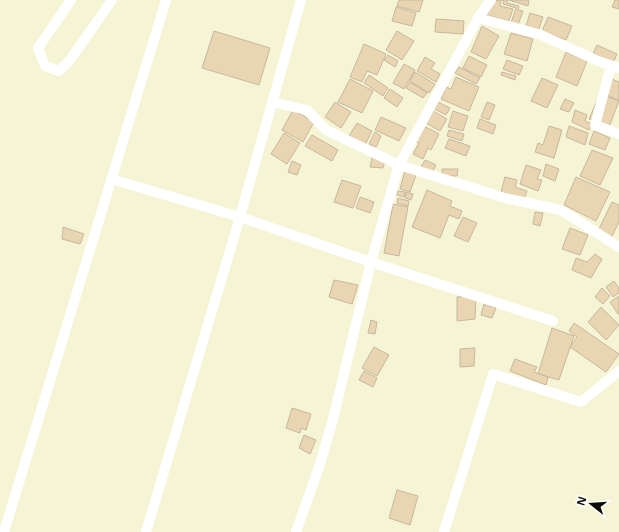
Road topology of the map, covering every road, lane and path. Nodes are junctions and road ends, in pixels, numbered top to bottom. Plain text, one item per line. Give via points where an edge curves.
1 (71, 0) edge
2 (112, 0) edge
3 (166, 0) edge
4 (301, 0) edge
5 (491, 0) edge
6 (478, 18) junction
7 (615, 67) edge
8 (272, 102) junction
9 (619, 134) edge
10 (399, 165) junction
11 (111, 179) junction
12 (240, 217) junction
13 (619, 247) edge
14 (370, 262) junction
15 (553, 321) dead end
16 (619, 371) edge
17 (4, 532) edge
18 (146, 532) edge
19 (296, 532) edge
20 (444, 532) edge

1 - 2 street via 38,48 45,66 59,71 70,60
3 - 11 street
4 - 8 street
5 - 6 street
6 - 7 street via 539,34
6 - 10 street
7 - 9 street via 595,125
8 - 10 street via 307,110 326,130
8 - 12 street
10 - 13 street via 505,198 561,210
10 - 14 street
11 - 12 street
11 - 17 street
12 - 14 street
12 - 18 street
14 - 15 street
14 - 19 street via 332,423
16 - 20 street via 582,402 493,374

